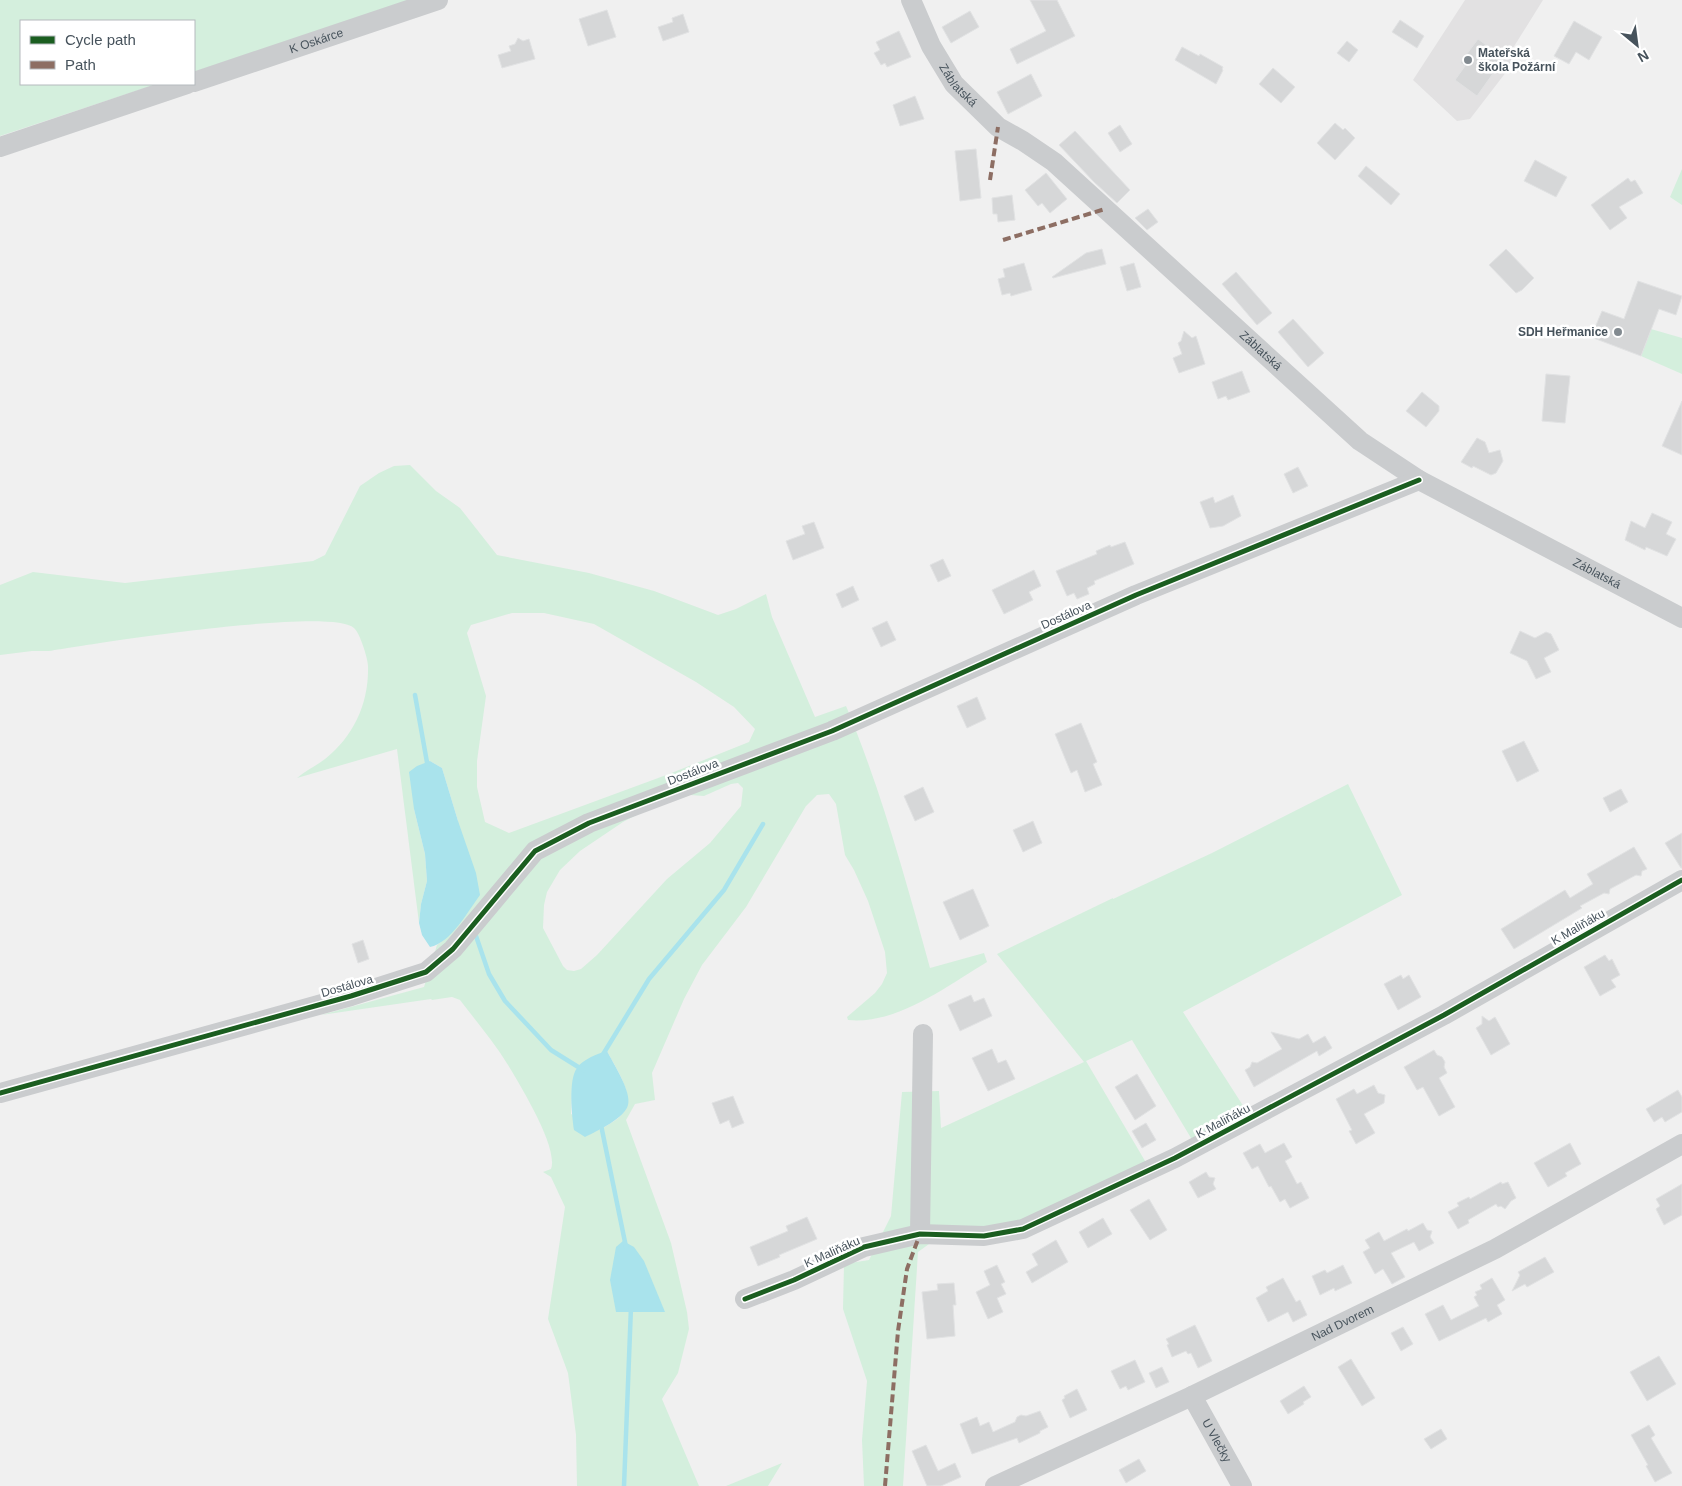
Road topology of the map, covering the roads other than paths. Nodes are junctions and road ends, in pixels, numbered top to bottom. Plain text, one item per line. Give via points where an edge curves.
1 (438, 0) edge
2 (911, 0) edge
3 (195, 82) edge
4 (184, 85) edge
5 (0, 148) edge
6 (1419, 480) junction
7 (1682, 618) edge
8 (1682, 880) edge
9 (923, 1034) dead end
10 (0, 1093) edge
11 (1682, 1144) edge
12 (920, 1234) junction
13 (745, 1299) dead end
14 (1192, 1396) junction
15 (995, 1486) edge
16 (1242, 1486) edge

1 - 3 street, K Oskárce
2 - 6 street, Záblatská via 931,46 954,84 998,127 1054,162 1360,442
4 - 5 street
6 - 7 street, Záblatská
6 - 10 street, Dostálova via 1136,595 832,731 589,823 535,851 453,949 426,972 351,996
8 - 12 street, K Maliňáku via 1444,1015 1175,1158 1032,1225 984,1236
9 - 12 street
11 - 14 street, Nad Dvorem via 1495,1249
12 - 13 street, K Maliňáku via 864,1247
14 - 15 street, Nad Dvorem
14 - 16 street, U Vlečky

